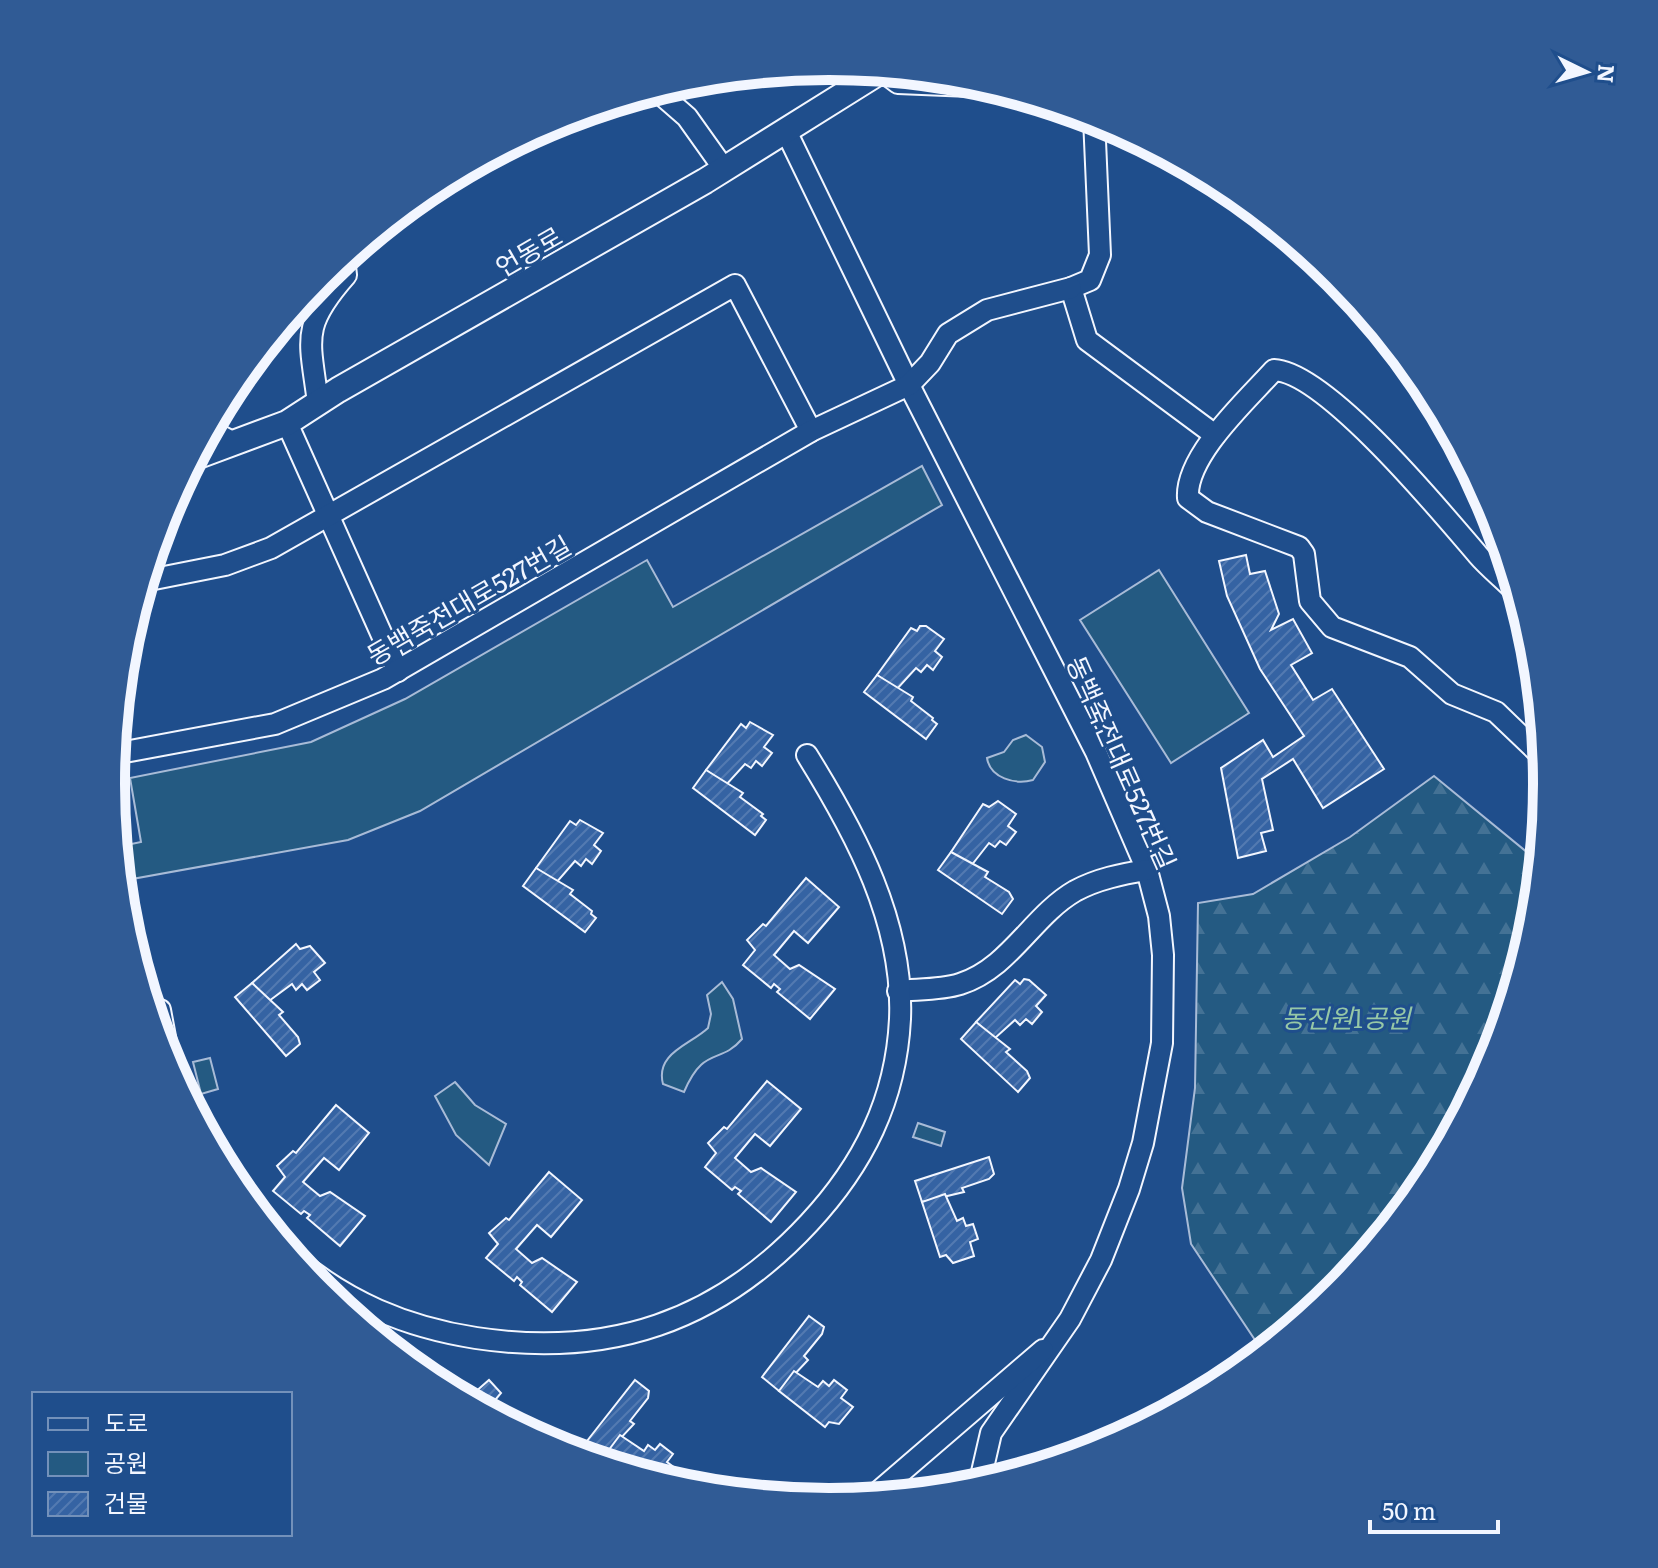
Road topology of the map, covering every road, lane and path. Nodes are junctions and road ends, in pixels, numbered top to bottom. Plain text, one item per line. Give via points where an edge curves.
1 (864, 82) edge
2 (667, 100) edge
3 (786, 131) junction
4 (1095, 133) edge
5 (724, 169) junction
6 (346, 273) edge
7 (1071, 288) junction
8 (909, 385) junction
9 (318, 403) junction
10 (287, 423) junction
11 (811, 431) junction
12 (218, 434) edge
13 (1215, 435) junction
14 (234, 443) junction
15 (209, 452) edge
16 (331, 516) junction
17 (156, 578) edge
18 (1502, 579) edge
19 (398, 671) junction
20 (1531, 746) edge
21 (126, 752) edge
22 (807, 755) dead end
23 (1147, 870) junction
24 (898, 991) junction
25 (345, 1295) edge
26 (1061, 1334) junction
27 (982, 1470) edge
28 (886, 1485) edge

1 - 3 main road, 언동로
2 - 5 street via 687,117
3 - 5 main road, 언동로
3 - 8 street, 동백죽전대로527번길
4 - 7 street via 1100,255 1090,280
5 - 9 main road, 언동로
6 - 9 street via 323,301 309,334
7 - 8 street via 987,310 948,334
7 - 13 street via 1087,340
8 - 11 street, 동백죽전대로527번길
8 - 23 street, 동백죽전대로527번길 via 1096,752
9 - 10 main road, 언동로
10 - 14 main road, 언동로
10 - 16 street
11 - 16 street via 735,285
11 - 19 street, 동백죽전대로527번길
12 - 14 street
13 - 18 street via 1274,370 1289,371 1376,443
13 - 20 street via 1187,487 1188,498 1207,512 1299,547 1310,601 1332,627 1410,657 1452,694 1496,712
14 - 15 main road, 언동로
16 - 17 street via 249,557
16 - 19 street
19 - 21 street, 동백죽전대로527번길 via 275,724
22 - 24 street via 865,859 888,929
23 - 24 street via 1075,891 1003,959 958,985
23 - 26 street, 동백죽전대로527번길 via 1163,955 1162,1043 1155,1087 1129,1189 1101,1260
24 - 25 street via 898,1041 889,1092 859,1159 782,1251 700,1308 602,1340 550,1346 446,1332 377,1312
26 - 27 street, 동백죽전대로527번길 via 991,1433
26 - 28 street

